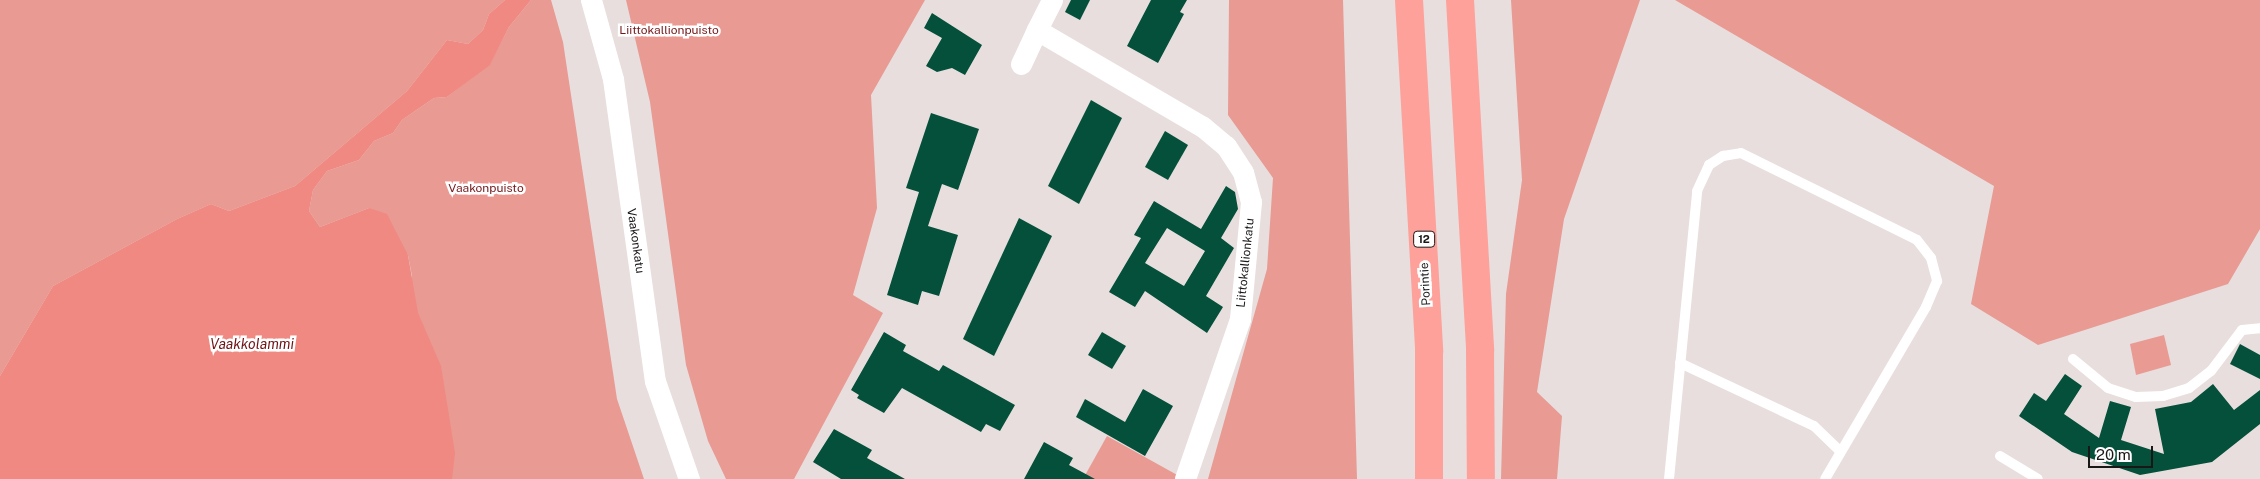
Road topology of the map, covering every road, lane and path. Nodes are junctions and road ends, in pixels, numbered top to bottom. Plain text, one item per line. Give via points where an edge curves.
1 (591, 0) edge
2 (1052, 0) edge
3 (1409, 0) edge
4 (1460, 0) edge
5 (1037, 30) junction
6 (1021, 64) dead end
7 (2260, 328) edge
8 (2073, 359) dead end
9 (1680, 363) junction
10 (1841, 452) junction
11 (2000, 456) dead end
12 (689, 479) edge
13 (1185, 479) edge
14 (1429, 479) edge
15 (1481, 479) edge
16 (1669, 479) edge
17 (1824, 479) edge
18 (2038, 479) edge

1 - 12 street, Vaakonkatu via 613,80 655,380
2 - 5 street
3 - 14 highway, Porintie / 12 via 1430,351
4 - 15 highway via 1480,350
5 - 6 street
5 - 13 street, Liittokallionkatu via 1203,128 1226,146 1243,172 1251,202 1240,319
7 - 8 lane via 2242,330 2211,371 2189,388 2162,396 2136,397 2108,388
9 - 10 lane via 1814,426
9 - 10 lane via 1697,191 1709,165 1723,156 1741,153 1917,240 1931,258 1937,281 1926,307
9 - 16 lane
10 - 17 lane
11 - 18 lane

